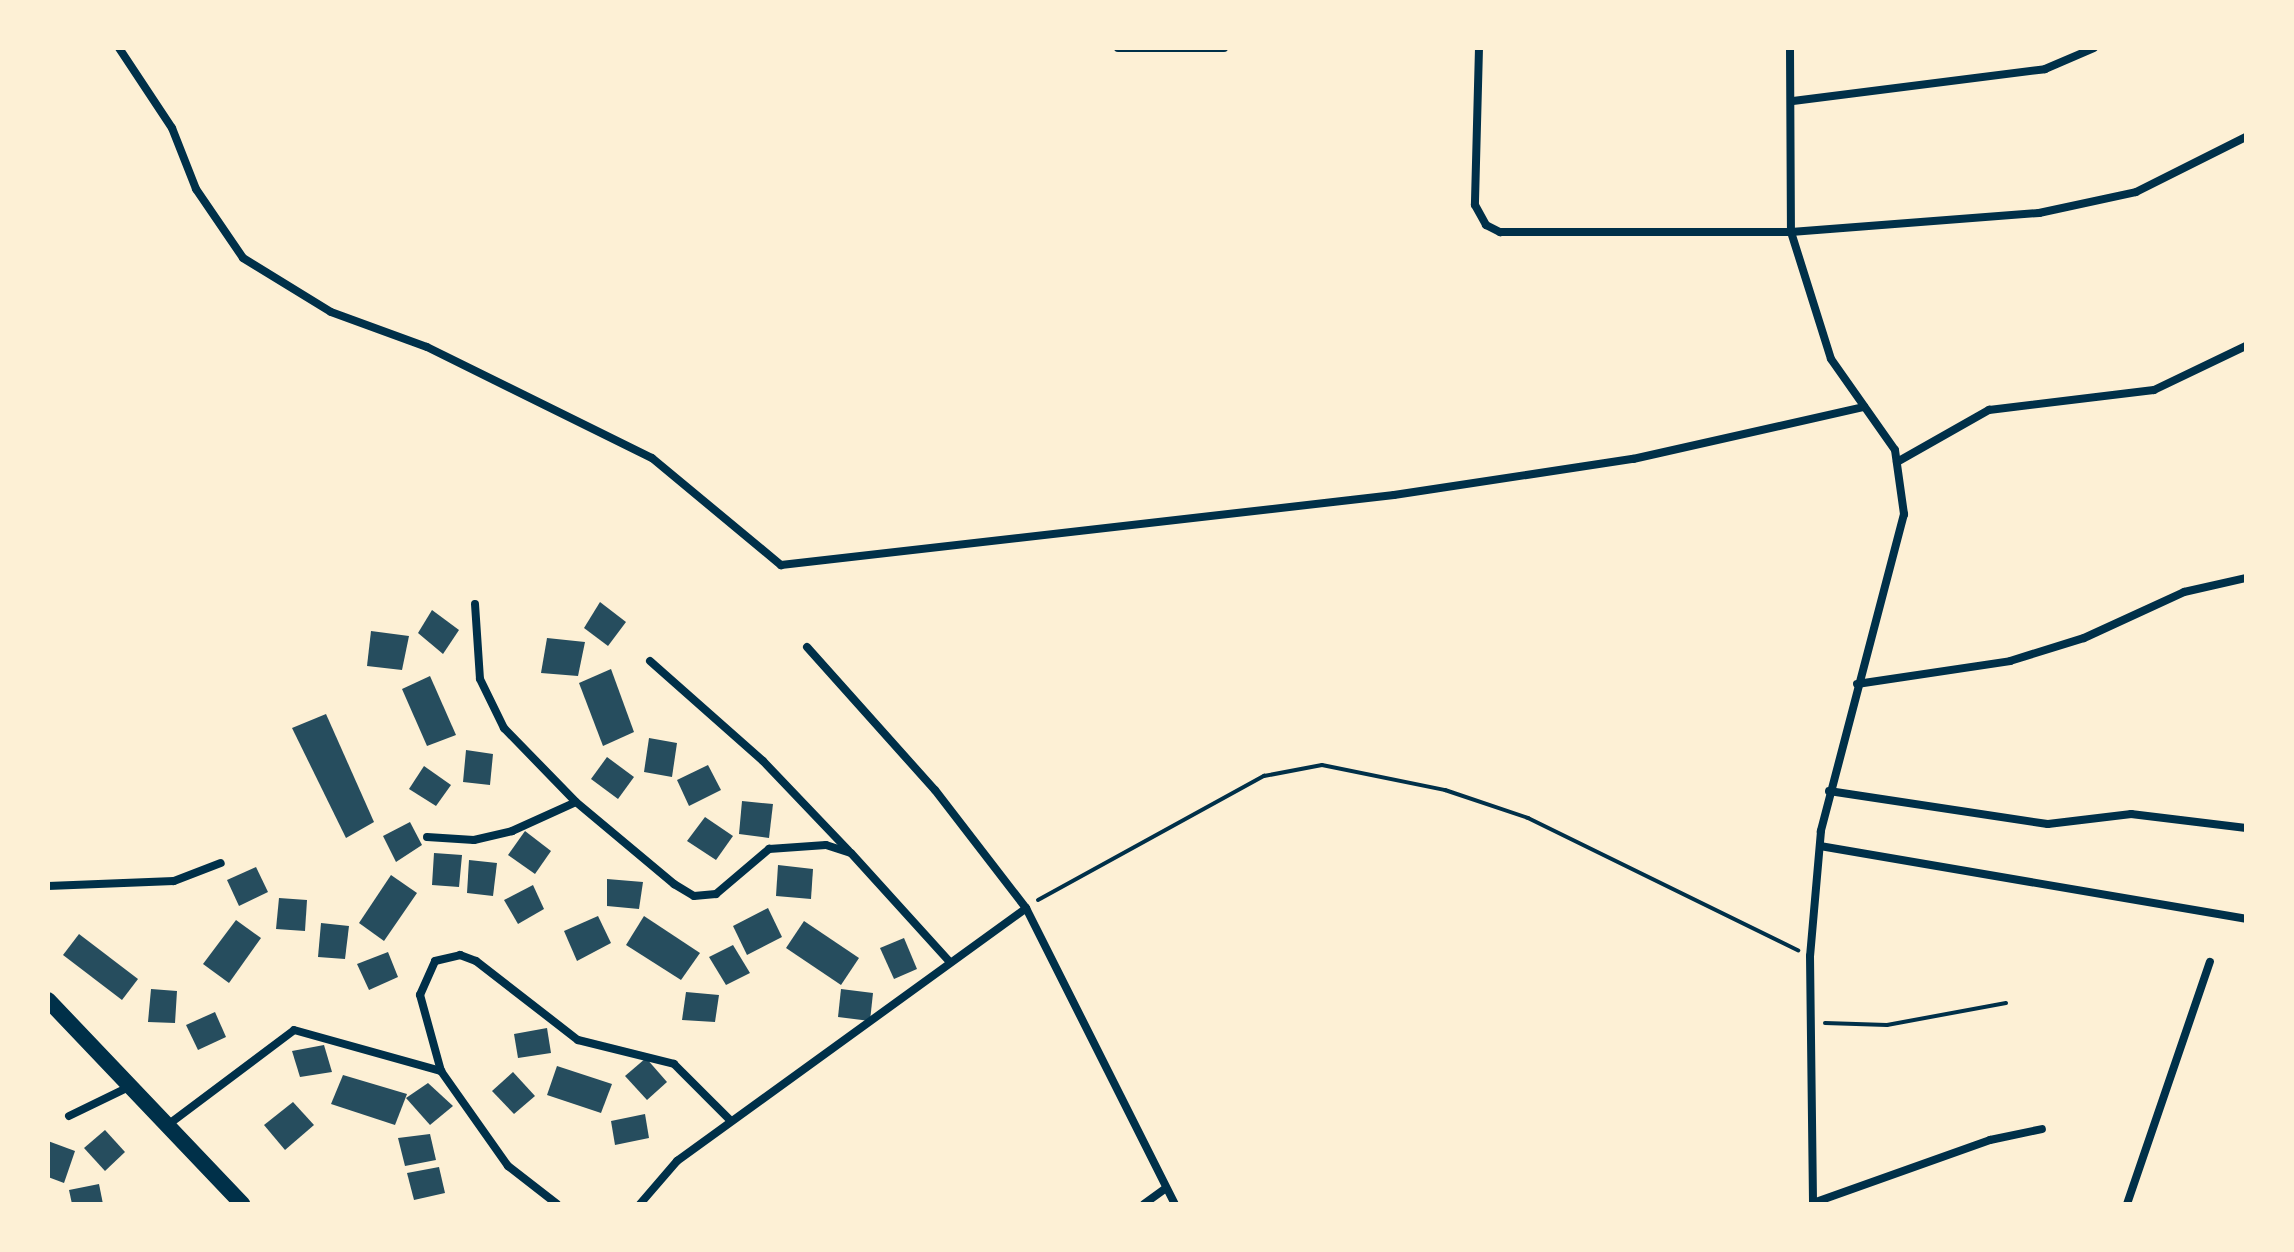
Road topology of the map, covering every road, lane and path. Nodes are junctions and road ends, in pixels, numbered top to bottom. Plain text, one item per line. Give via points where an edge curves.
1 (119, 48) edge
2 (1118, 48) edge
3 (1224, 48) edge
4 (1479, 48) edge
5 (1790, 48) edge
6 (2094, 48) edge
7 (1793, 101) junction
8 (2246, 137) edge
9 (1791, 232) junction
10 (2246, 346) edge
11 (1864, 407) junction
12 (1897, 462) junction
13 (2246, 578) edge
14 (475, 604) dead end
15 (807, 647) dead end
16 (650, 661) dead end
17 (1857, 684) junction
18 (1829, 791) junction
19 (576, 802) junction
20 (2246, 828) edge
21 (427, 837) dead end
22 (1820, 846) junction
23 (851, 853) junction
24 (221, 863) dead end
25 (48, 886) edge
26 (1026, 908) junction
27 (2246, 919) edge
28 (1810, 956) junction
29 (949, 961) junction
30 (2210, 962) dead end
31 (48, 1000) edge
32 (2006, 1003) dead end
33 (1810, 1023) junction
34 (441, 1071) junction
35 (131, 1085) junction
36 (69, 1116) dead end
37 (730, 1120) junction
38 (169, 1124) junction
39 (2042, 1129) dead end
40 (1165, 1189) junction
41 (242, 1204) edge
42 (557, 1204) edge
43 (640, 1204) edge
44 (1144, 1204) edge
45 (1175, 1204) edge
46 (1813, 1204) edge
47 (2127, 1204) edge

1 - 11 street via 172,128 196,189 243,258 331,312 427,347 652,458 781,565 1394,495 1633,459
2 - 3 street
4 - 9 street via 1475,205 1486,225 1500,232
5 - 7 street
6 - 7 street via 2045,69
7 - 9 street
8 - 9 street via 2170,179 2073,206
9 - 11 street via 1831,359
10 - 12 street via 2154,390 1989,410
11 - 12 street via 1888,435
12 - 17 street via 1902,541
13 - 17 street via 2184,592 2084,638 2010,661
14 - 19 street via 474,642 489,700 523,751
15 - 26 street via 935,790
16 - 23 street via 763,761
17 - 18 street
18 - 20 street via 2048,824 2131,814
18 - 22 street
19 - 21 street via 512,831 474,840
19 - 23 street via 694,896 716,894 769,849 796,842
22 - 27 street
22 - 28 street
23 - 29 street
24 - 25 street via 174,881
26 - 28 path via 1098,861 1264,776 1322,765 1431,786 1528,818
26 - 29 street
26 - 40 street
28 - 33 street
29 - 37 street
30 - 47 street
31 - 35 main road
32 - 33 path via 1887,1025
33 - 46 street
34 - 37 street via 422,981 435,961 460,955 578,1040 674,1064
34 - 38 street via 294,1030
34 - 42 street via 508,1166
35 - 36 street
35 - 38 main road
37 - 43 street via 677,1161
38 - 41 main road
39 - 46 street via 1990,1140
40 - 44 street
40 - 45 street

